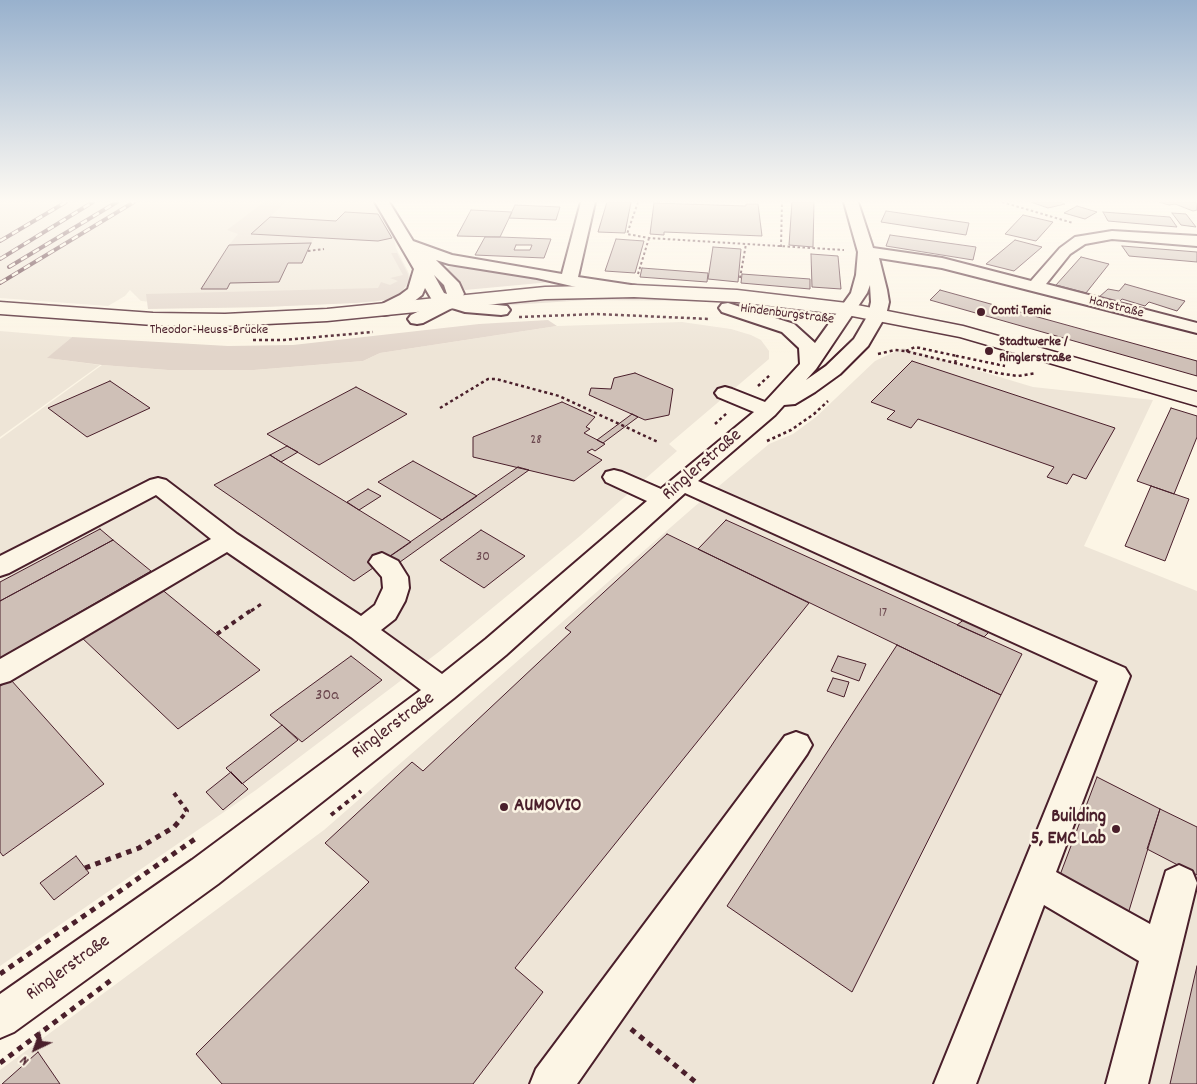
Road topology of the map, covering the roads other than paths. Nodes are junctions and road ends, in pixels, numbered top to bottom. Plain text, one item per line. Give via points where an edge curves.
1 (866, 252) joint
2 (413, 253) edge
3 (418, 253) edge
4 (431, 253) edge
5 (574, 253) edge
6 (870, 253) edge
7 (1063, 253) edge
8 (573, 258) junction
9 (421, 270) junction
10 (537, 273) junction
11 (572, 281) junction
12 (635, 286) junction
13 (1035, 287) junction
14 (449, 302) junction
15 (0, 308) edge
16 (728, 308) junction
17 (384, 310) junction
18 (847, 310) junction
19 (509, 313) junction
20 (417, 319) junction
21 (0, 320) edge
22 (873, 321) junction
23 (130, 324) junction
24 (1197, 328) edge
25 (809, 365) junction
26 (725, 393) dead end
27 (1197, 399) edge
28 (768, 411) junction
29 (614, 478) dead end
30 (673, 492) junction
31 (228, 540) junction
32 (382, 562) dead end
33 (0, 567) edge
34 (361, 630) junction
35 (0, 673) edge
36 (444, 690) junction
37 (796, 745) dead end
38 (1035, 880) junction
39 (1179, 883) dead end
40 (1161, 952) junction
41 (0, 1018) edge
42 (551, 1084) edge
43 (955, 1084) edge
44 (1126, 1084) edge

1 - 18 street, Ringlerstraße via 864,275
1 - 22 street, Ringlerstraße via 874,263 880,302
2 - 9 street, Hindenburgstraße
3 - 14 street, Hindenburgstraße via 454,286 456,294
4 - 10 street, Hindenburgstraße via 449,259
5 - 8 street
6 - 13 street, Hanstraße via 942,263
7 - 13 street
8 - 10 street via 558,268
8 - 11 street
9 - 14 street, Hindenburgstraße via 438,296
9 - 17 street via 416,291
10 - 11 street, Hindenburgstraße
11 - 12 street, Hindenburgstraße
12 - 14 main road, Hindenburgstraße
12 - 16 main road, Hindenburgstraße
13 - 24 street, Hanstraße
14 - 17 main road, Hindenburgstraße
14 - 19 street, Hindenburgstraße
14 - 20 street, Hindenburgstraße
15 - 23 main road, Theodor-Heuss-Brücke
16 - 18 main road, Hindenburgstraße
16 - 19 main road, Hindenburgstraße via 605,304
16 - 25 street via 788,328 808,346
17 - 23 main road, Theodor-Heuss-Brücke via 252,320
18 - 22 main road, Hindenburgstraße
18 - 25 street, Ringlerstraße
19 - 20 main road, Hindenburgstraße
20 - 23 main road, Theodor-Heuss-Brücke via 234,334
21 - 23 main road, Theodor-Heuss-Brücke
22 - 27 main road, Hindenburgstraße via 1016,356 1070,364
22 - 28 street, Ringlerstraße via 857,346 833,370
25 - 28 street, Ringlerstraße
26 - 28 street
28 - 30 street, Ringlerstraße
29 - 30 street
30 - 36 street, Ringlerstraße
30 - 38 street via 1116,676
31 - 33 street via 158,485
31 - 34 street
31 - 35 street
32 - 34 street via 394,577 396,588 392,601 385,612
34 - 36 street
36 - 41 street, Ringlerstraße via 204,872
37 - 42 street
38 - 40 street
38 - 43 street
39 - 40 street
40 - 44 street

